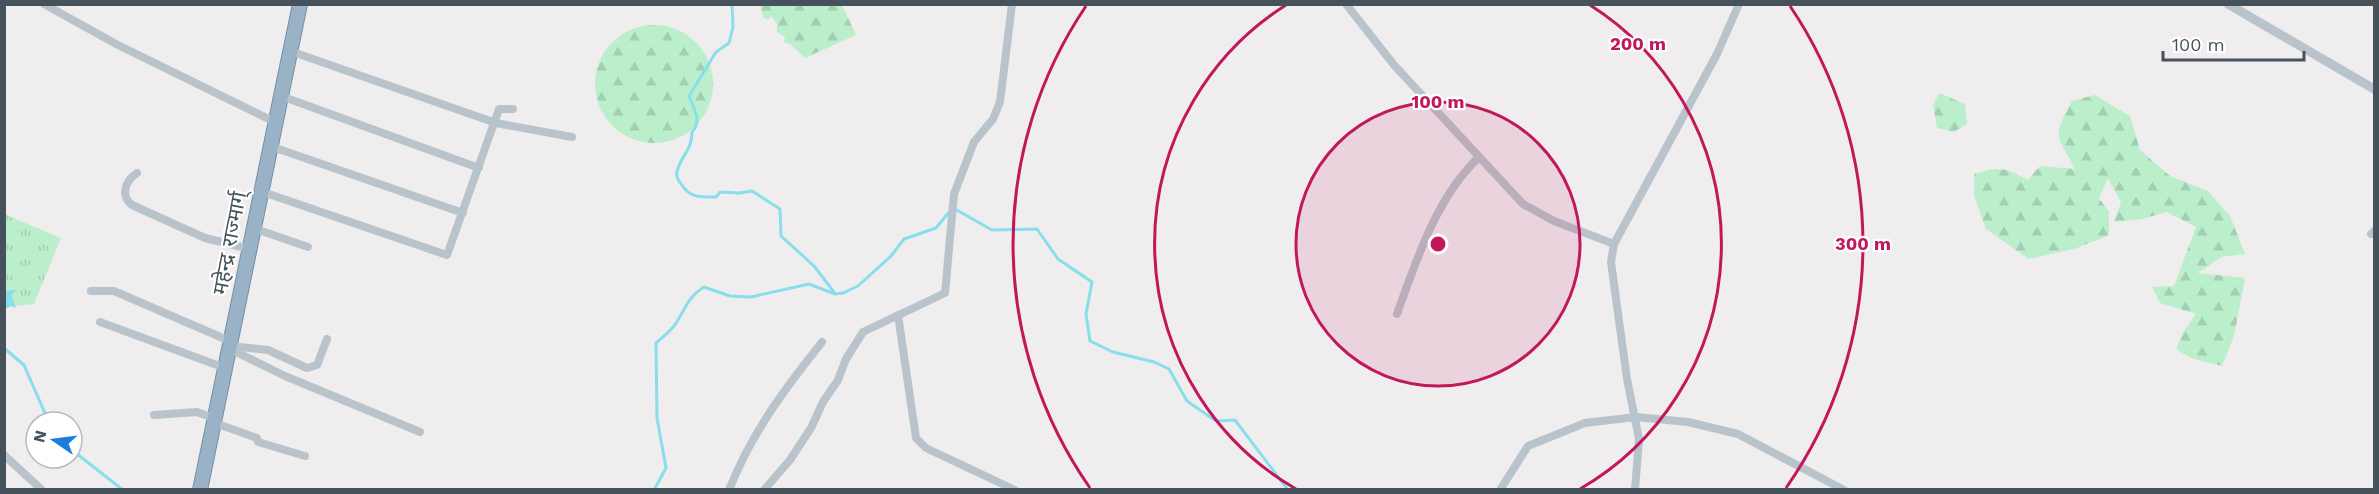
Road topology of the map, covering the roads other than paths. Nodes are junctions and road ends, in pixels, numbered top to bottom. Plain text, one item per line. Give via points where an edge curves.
1 (44, 4) edge
2 (300, 4) edge
3 (1012, 4) edge
4 (1346, 4) edge
5 (1739, 4) edge
6 (2228, 4) edge
7 (290, 51) junction
8 (2374, 89) edge
9 (281, 96) junction
10 (513, 109) dead end
11 (275, 122) junction
12 (496, 123) junction
13 (572, 137) dead end
14 (270, 146) junction
15 (1479, 157) junction
16 (478, 168) junction
17 (137, 173) dead end
18 (260, 191) junction
19 (463, 213) junction
20 (253, 228) junction
21 (1614, 244) junction
22 (308, 247) dead end
23 (250, 249) junction
24 (91, 291) dead end
25 (1397, 314) dead end
26 (898, 315) junction
27 (100, 322) dead end
28 (327, 339) dead end
29 (822, 342) dead end
30 (231, 346) junction
31 (225, 368) junction
32 (154, 415) dead end
33 (1636, 417) junction
34 (215, 421) junction
35 (420, 432) dead end
36 (4, 455) edge
37 (305, 456) dead end
38 (42, 489) edge
39 (200, 489) edge
40 (729, 489) edge
41 (764, 489) edge
42 (1015, 489) edge
43 (1500, 489) edge
44 (1635, 489) edge
45 (1844, 489) edge

1 - 11 street
2 - 7 highway, महेन्द्र राज्मार्ग्
3 - 26 street via 999,102 993,118 974,142 954,194 945,293
4 - 15 street via 1394,66
5 - 21 street via 1717,54
6 - 8 street
7 - 9 highway, महेन्द्र राज्मार्ग्
7 - 12 street
9 - 11 highway, महेन्द्र राज्मार्ग्
9 - 16 street
10 - 12 street via 499,108
11 - 14 highway, महेन्द्र राज्मार्ग्
12 - 13 street
12 - 16 street
14 - 18 highway, महेन्द्र राज्मार्ग्
14 - 19 street
15 - 21 street via 1523,204 1554,221
15 - 25 street via 1442,205
16 - 19 street
17 - 23 street via 124,193 132,205 206,238
18 - 19 street via 447,255
18 - 20 highway, महेन्द्र राज्मार्ग्
20 - 22 street
20 - 23 highway, महेन्द्र राज्मार्ग्
21 - 33 street via 1611,262
23 - 30 highway, महेन्द्र राज्मार्ग्
24 - 30 street via 114,291
26 - 41 street via 863,333 811,428
26 - 42 street via 916,438 926,448
27 - 31 street
28 - 30 street via 317,365 308,368 268,350
29 - 40 street via 754,433
30 - 31 highway, महेन्द्र राज्मार्ग्
30 - 35 street via 285,376
31 - 34 highway, महेन्द्र राज्मार्ग्
32 - 34 street via 197,412
33 - 43 street via 1585,423 1528,446
33 - 44 street via 1639,439
33 - 45 street via 1688,422 1738,434
34 - 37 street via 258,442
34 - 39 highway, महेन्द्र राज्मार्ग्
36 - 38 street

